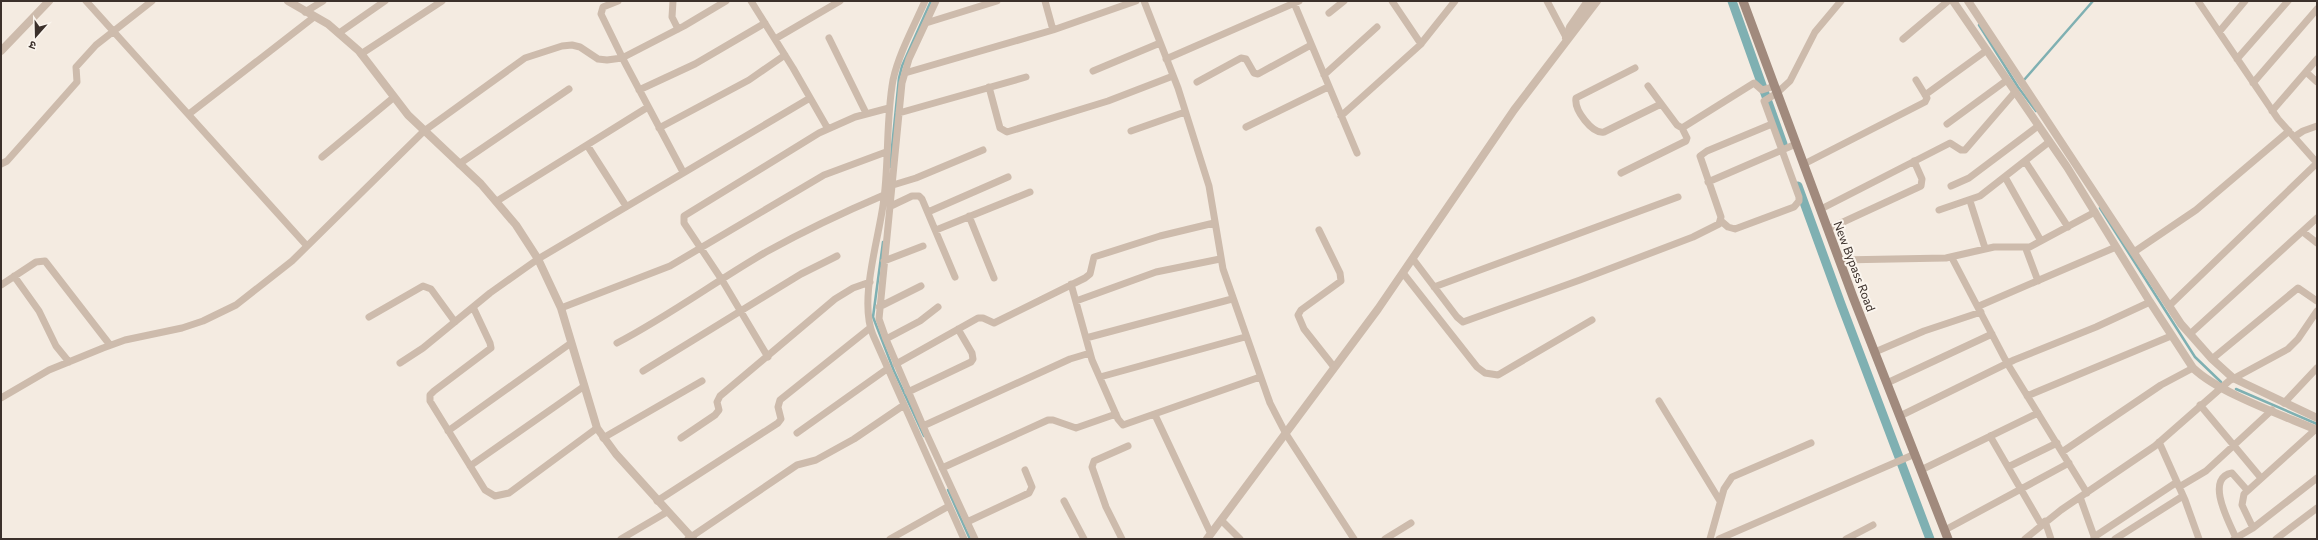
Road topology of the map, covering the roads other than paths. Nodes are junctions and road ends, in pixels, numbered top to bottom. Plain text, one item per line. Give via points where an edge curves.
1 (49, 1) edge
2 (86, 1) edge
3 (152, 1) edge
4 (288, 1) edge
5 (323, 1) edge
6 (385, 1) edge
7 (442, 1) edge
8 (618, 1) edge
9 (674, 1) edge
10 (726, 1) edge
11 (751, 1) edge
12 (840, 1) edge
13 (925, 1) edge
14 (936, 1) edge
15 (997, 1) edge
16 (1045, 1) edge
17 (1136, 1) edge
18 (1144, 1) edge
19 (1344, 1) edge
20 (1392, 1) edge
21 (1547, 1) edge
22 (1588, 1) edge
23 (1597, 1) edge
24 (1743, 1) edge
25 (1841, 1) edge
26 (1948, 1) edge
27 (1953, 1) edge
28 (1968, 1) edge
29 (2198, 1) edge
30 (2245, 1) edge
31 (2288, 1) edge
32 (1296, 2) edge
33 (1452, 2) edge
34 (2317, 9) edge
35 (305, 12) junction
36 (1329, 14) dead end
37 (314, 17) junction
38 (765, 23) junction
39 (926, 23) junction
40 (1377, 28) dead end
41 (678, 29) junction
42 (113, 30) junction
43 (1053, 30) junction
44 (2219, 32) junction
45 (339, 33) junction
46 (829, 38) dead end
47 (775, 39) junction
48 (1566, 39) junction
49 (1903, 39) dead end
50 (1160, 43) junction
51 (1421, 44) junction
52 (1311, 45) junction
53 (1987, 50) junction
54 (1, 51) edge
55 (361, 54) junction
56 (785, 55) junction
57 (622, 58) junction
58 (1166, 59) junction
59 (2237, 59) junction
60 (2317, 59) edge
61 (1635, 68) dead end
62 (1093, 71) dead end
63 (2306, 72) junction
64 (905, 73) junction
65 (1173, 76) junction
66 (1324, 76) junction
67 (1026, 77) dead end
68 (1916, 80) dead end
69 (2007, 80) junction
70 (1198, 82) dead end
71 (2317, 82) edge
72 (2253, 84) junction
73 (1648, 86) dead end
74 (1328, 87) junction
75 (989, 88) junction
76 (569, 89) dead end
77 (639, 90) junction
78 (1770, 92) junction
79 (2015, 92) junction
80 (1925, 95) junction
81 (393, 98) junction
82 (810, 98) junction
83 (1661, 104) junction
84 (648, 107) junction
85 (889, 108) junction
86 (2272, 111) junction
87 (1185, 112) junction
88 (866, 113) junction
89 (899, 113) junction
90 (189, 114) junction
91 (1341, 116) junction
92 (1772, 124) junction
93 (1947, 124) dead end
94 (2038, 126) junction
95 (2317, 126) edge
96 (659, 128) junction
97 (1246, 128) dead end
98 (1682, 128) junction
99 (828, 129) junction
100 (424, 131) junction
101 (1131, 131) dead end
102 (2289, 131) junction
103 (2294, 137) junction
104 (2049, 142) junction
105 (586, 145) junction
106 (1788, 148) junction
107 (983, 150) dead end
108 (886, 152) junction
109 (1357, 153) dead end
110 (322, 156) dead end
111 (1914, 161) junction
112 (2025, 161) junction
113 (2317, 163) edge
114 (1, 164) edge
115 (459, 164) junction
116 (1804, 164) junction
117 (683, 172) junction
118 (1622, 173) dead end
119 (1008, 177) dead end
120 (2005, 177) junction
121 (1708, 182) junction
122 (893, 185) junction
123 (1952, 186) dead end
124 (1030, 192) dead end
125 (884, 195) junction
126 (1678, 197) dead end
127 (497, 201) junction
128 (1970, 201) junction
129 (626, 206) junction
130 (891, 206) junction
131 (1821, 209) junction
132 (1939, 210) dead end
133 (928, 212) junction
134 (2095, 212) junction
135 (969, 216) junction
136 (2317, 218) edge
137 (1722, 220) junction
138 (1214, 223) junction
139 (2068, 227) junction
140 (1828, 229) junction
141 (936, 230) junction
142 (1319, 230) dead end
143 (2303, 232) junction
144 (2041, 241) junction
145 (2317, 243) edge
146 (307, 246) junction
147 (923, 246) dead end
148 (2116, 247) junction
149 (1985, 248) junction
150 (2028, 248) junction
151 (701, 249) junction
152 (2134, 252) junction
153 (837, 256) dead end
154 (1952, 258) junction
155 (538, 259) junction
156 (1220, 259) junction
157 (1413, 259) junction
158 (1840, 260) junction
159 (884, 261) junction
160 (1403, 273) junction
161 (14, 276) junction
162 (955, 277) dead end
163 (994, 278) dead end
164 (722, 280) junction
165 (2038, 281) junction
166 (870, 282) junction
167 (1071, 284) junction
168 (1, 285) edge
169 (921, 286) dead end
170 (1434, 287) junction
171 (1232, 299) junction
172 (1076, 301) junction
173 (2317, 301) edge
174 (2150, 302) junction
175 (2169, 306) junction
176 (473, 307) junction
177 (879, 307) junction
178 (938, 307) dead end
179 (560, 308) junction
180 (1980, 309) junction
181 (739, 311) junction
182 (2317, 311) edge
183 (369, 318) dead end
184 (1592, 320) dead end
185 (455, 322) junction
186 (870, 328) junction
187 (958, 329) junction
188 (1992, 334) junction
189 (2190, 334) junction
190 (2171, 336) junction
191 (1245, 337) junction
192 (1086, 338) junction
193 (886, 339) junction
194 (571, 343) junction
195 (618, 344) dead end
196 (110, 345) junction
197 (1875, 352) junction
198 (1090, 353) junction
199 (768, 357) junction
200 (2212, 359) junction
201 (69, 362) junction
202 (400, 363) dead end
203 (2007, 363) junction
204 (896, 364) junction
205 (1334, 367) junction
206 (2193, 368) junction
207 (2317, 368) edge
208 (887, 369) junction
209 (643, 371) dead end
210 (1100, 377) junction
211 (1260, 377) junction
212 (2233, 378) junction
213 (702, 381) dead end
214 (1887, 382) junction
215 (583, 387) junction
216 (2222, 387) junction
217 (908, 392) junction
218 (2028, 396) junction
219 (1, 398) edge
220 (1659, 401) dead end
221 (2284, 403) junction
222 (904, 405) junction
223 (2200, 405) junction
224 (2272, 410) junction
225 (2038, 413) junction
226 (1116, 414) junction
227 (1155, 415) junction
228 (1900, 416) junction
229 (2317, 418) edge
230 (923, 426) junction
231 (597, 428) junction
232 (2316, 430) edge
233 (448, 432) junction
234 (797, 433) dead end
235 (1286, 434) junction
236 (1990, 436) junction
237 (603, 438) junction
238 (681, 438) dead end
239 (2159, 442) junction
240 (1811, 443) dead end
241 (2057, 443) junction
242 (1128, 446) dead end
243 (2233, 447) junction
244 (2062, 452) junction
245 (1915, 454) junction
246 (2069, 463) junction
247 (470, 466) junction
248 (2008, 467) junction
249 (942, 468) junction
250 (1025, 470) dead end
251 (1921, 470) junction
252 (2261, 478) junction
253 (2317, 478) edge
254 (2178, 485) junction
255 (2020, 489) junction
256 (2247, 490) junction
257 (2087, 493) junction
258 (2183, 496) junction
259 (2080, 497) junction
260 (1720, 500) junction
261 (657, 501) junction
262 (1064, 501) dead end
263 (949, 506) junction
264 (2317, 508) edge
265 (667, 512) junction
266 (1222, 521) junction
267 (967, 522) junction
268 (1411, 523) dead end
269 (2043, 523) junction
270 (1873, 525) dead end
271 (2253, 528) junction
272 (1945, 530) junction
273 (1209, 537) edge
274 (691, 538) edge
275 (2094, 538) edge
276 (2235, 538) edge
277 (620, 539) edge
278 (890, 539) edge
279 (964, 539) edge
280 (975, 539) edge
281 (1084, 539) edge
282 (1122, 539) edge
283 (1240, 539) edge
284 (1354, 539) edge
285 (1385, 539) edge
286 (1710, 539) edge
287 (1719, 539) edge
288 (1846, 539) edge
289 (1948, 539) edge
290 (2025, 539) edge
291 (2051, 539) edge
292 (2115, 539) edge
293 (2199, 539) edge
294 (2276, 539) edge

1 - 54 street
2 - 42 street
3 - 42 street
4 - 35 street
5 - 35 street
6 - 45 street
7 - 55 street
8 - 57 street via 603,7 601,14
9 - 41 street via 672,17
10 - 41 street
11 - 38 street
12 - 47 street
13 - 85 street via 898,62
14 - 39 street
15 - 39 street
16 - 43 street
17 - 43 street
18 - 50 street
19 - 36 street
20 - 51 street
21 - 48 street
22 - 48 street via 1570,27
23 - 48 street
24 - 78 main road, New Bypass Road
25 - 78 street via 1815,32 1794,74
26 - 49 street
27 - 53 street
28 - 152 street
29 - 44 street
30 - 44 street
31 - 59 street
32 - 52 street
32 - 58 street
33 - 51 street
34 - 72 street
35 - 37 street
37 - 45 street
37 - 90 street
38 - 47 street
38 - 77 street via 695,64
39 - 64 street
40 - 66 street
41 - 57 street
42 - 90 street
42 - 114 street via 90,50 76,67 76,82 7,161
43 - 64 street
44 - 59 street
45 - 55 street
46 - 88 street
47 - 56 street
48 - 157 street via 1514,110
50 - 58 street
50 - 62 street
51 - 91 street
52 - 66 street
52 - 70 street via 1258,74 1254,73 1246,59 1241,58
53 - 69 street
53 - 80 street
55 - 81 street
56 - 82 street
56 - 96 street via 749,80
57 - 77 street
57 - 100 street via 598,59 580,47 572,45 536,53 507,70
58 - 65 street
59 - 72 street
60 - 63 street
61 - 83 street via 1576,98 1576,106 1592,129 1604,132
63 - 71 street
63 - 86 street
64 - 89 street
65 - 75 street via 1101,103 1008,132 1000,128
65 - 87 street
66 - 74 street
67 - 75 street
68 - 80 street
69 - 79 street
69 - 93 street
72 - 86 street
73 - 83 street
74 - 91 street
74 - 97 street
75 - 89 street
76 - 115 street
77 - 84 street
78 - 92 street via 1764,102
78 - 98 street via 1754,83
78 - 106 main road, New Bypass Road
79 - 94 street
79 - 111 street via 1965,150 1950,143
80 - 116 street via 1925,102
81 - 100 street
81 - 110 street
82 - 99 street
82 - 117 street
83 - 98 street
84 - 96 street
84 - 105 street
85 - 88 street
85 - 108 street
86 - 102 street
87 - 101 street
87 - 138 street via 1209,186
88 - 99 street
89 - 122 street
90 - 146 street
91 - 109 street
92 - 106 street
92 - 121 street via 1702,153 1700,160
94 - 104 street
94 - 123 street via 1969,178
95 - 103 street
96 - 117 street
98 - 118 street via 1686,141
99 - 151 street via 688,213 683,220 684,224
100 - 115 street
100 - 146 street
102 - 103 street
102 - 152 street via 2196,210
103 - 113 street
104 - 112 street
104 - 134 street
105 - 127 street
105 - 129 street
106 - 116 main road, New Bypass Road
106 - 121 street
106 - 137 street via 1799,197 1797,204 1735,229 1728,227
107 - 122 street
108 - 125 street
108 - 151 street via 824,175
111 - 131 street
111 - 140 street via 1922,179 1920,186
112 - 120 street
112 - 139 street
113 - 175 street
115 - 127 street
116 - 131 main road, New Bypass Road
117 - 129 street
119 - 133 street
120 - 128 street
120 - 144 street
121 - 137 street
122 - 130 street
124 - 135 street
125 - 164 street via 794,237
125 - 166 street
126 - 170 street
127 - 155 street
128 - 132 street
128 - 149 street
129 - 155 street
130 - 133 street via 916,196 922,199
130 - 159 street
131 - 140 main road, New Bypass Road
133 - 141 street
134 - 139 street
134 - 148 street
135 - 141 street
135 - 163 street
136 - 143 street
137 - 170 street via 1719,224 1692,237 1463,322
138 - 156 street
138 - 167 street via 1160,236 1094,257 1090,274
139 - 144 street
140 - 158 main road, New Bypass Road
141 - 162 street
142 - 205 street via 1340,273 1341,281 1301,310 1298,315 1304,329
143 - 145 street
143 - 189 street
144 - 150 street
146 - 196 street via 236,305 182,328
147 - 159 street
148 - 165 street
148 - 174 street
149 - 150 street
149 - 154 street
150 - 165 street via 2026,252
151 - 164 street
151 - 179 street via 670,266
152 - 175 street
153 - 181 street via 800,274
154 - 158 street
154 - 180 street
155 - 176 street
155 - 179 street
156 - 171 street
156 - 172 street via 1156,272
157 - 160 street
157 - 170 street
158 - 197 main road, New Bypass Road
159 - 177 street
160 - 184 street via 1477,367 1492,376 1498,375
160 - 205 street
161 - 168 street
161 - 196 street via 36,262 45,261
161 - 201 street via 39,312 56,346
164 - 181 street
164 - 195 street
165 - 180 street
166 - 186 street via 867,311
166 - 199 street via 853,288 835,299
167 - 172 street
167 - 187 street via 994,323 981,318
169 - 177 street
171 - 191 street
171 - 192 street
172 - 192 street
173 - 200 street via 2298,288
174 - 190 street
174 - 203 street
175 - 189 street
176 - 185 street
176 - 233 street via 490,348 430,395 432,406
177 - 193 street via 881,326
178 - 193 street via 920,321
179 - 194 street
180 - 188 street
180 - 197 street
181 - 199 street
181 - 209 street
182 - 212 street via 2288,349
183 - 185 street via 423,286 431,289
185 - 202 street
186 - 208 street
186 - 261 street via 780,400 778,407 781,419 778,423
187 - 204 street
187 - 217 street via 972,353 971,362
188 - 203 street
188 - 214 street
189 - 200 street
190 - 206 street
190 - 218 street
191 - 210 street
191 - 211 street
192 - 198 street
193 - 204 street
194 - 215 street
194 - 233 street
196 - 201 street
197 - 214 main road, New Bypass Road
198 - 210 street
198 - 230 street
199 - 238 street via 720,396 715,415
200 - 212 street
201 - 219 street via 49,370
203 - 218 street
203 - 228 street
204 - 217 street
205 - 235 street
206 - 216 street
206 - 244 street via 2161,385
207 - 221 street
208 - 222 street
208 - 234 street
210 - 226 street
211 - 227 street
211 - 235 street
212 - 216 street
212 - 221 street
213 - 237 street
214 - 228 main road, New Bypass Road
215 - 231 street
215 - 247 street
216 - 223 street
216 - 224 street
217 - 230 street
218 - 225 street
220 - 260 street
221 - 229 street
222 - 263 street
222 - 274 street via 854,439 816,460 797,465
223 - 239 street
223 - 243 street
224 - 232 street
224 - 243 street
225 - 236 street
225 - 241 street
226 - 227 street via 1120,423 1127,425
226 - 249 street via 1076,428 1048,420
227 - 273 street
228 - 245 main road, New Bypass Road
230 - 249 street
231 - 237 street
231 - 247 street via 503,496 496,496 485,490
232 - 252 street
233 - 247 street
235 - 266 street
235 - 284 street
236 - 248 street
236 - 251 street
237 - 261 street
239 - 254 street
239 - 257 street
240 - 260 street via 1732,477
241 - 244 street
241 - 248 street
242 - 282 street via 1094,461 1092,467 1106,507
243 - 252 street
243 - 254 street via 2206,471
244 - 246 street
245 - 251 main road, New Bypass Road
245 - 287 street
246 - 255 street
246 - 257 street
248 - 255 street
249 - 267 street
250 - 267 street via 1032,488 1030,493
251 - 272 main road, New Bypass Road
252 - 256 street
253 - 271 street
254 - 258 street
254 - 275 street
255 - 269 street
255 - 272 street
256 - 271 street via 2242,497 2242,505
256 - 276 street via 2232,473 2225,476 2219,486 2220,499
257 - 259 street
258 - 292 street
258 - 293 street
259 - 269 street
259 - 275 street
260 - 286 street
261 - 265 street
262 - 281 street
263 - 278 street
263 - 279 street
264 - 294 street
265 - 274 street
265 - 277 street
266 - 273 street
266 - 283 street
267 - 280 street
268 - 285 street
269 - 290 street
269 - 291 street
270 - 288 street
271 - 276 street
272 - 289 main road, New Bypass Road

